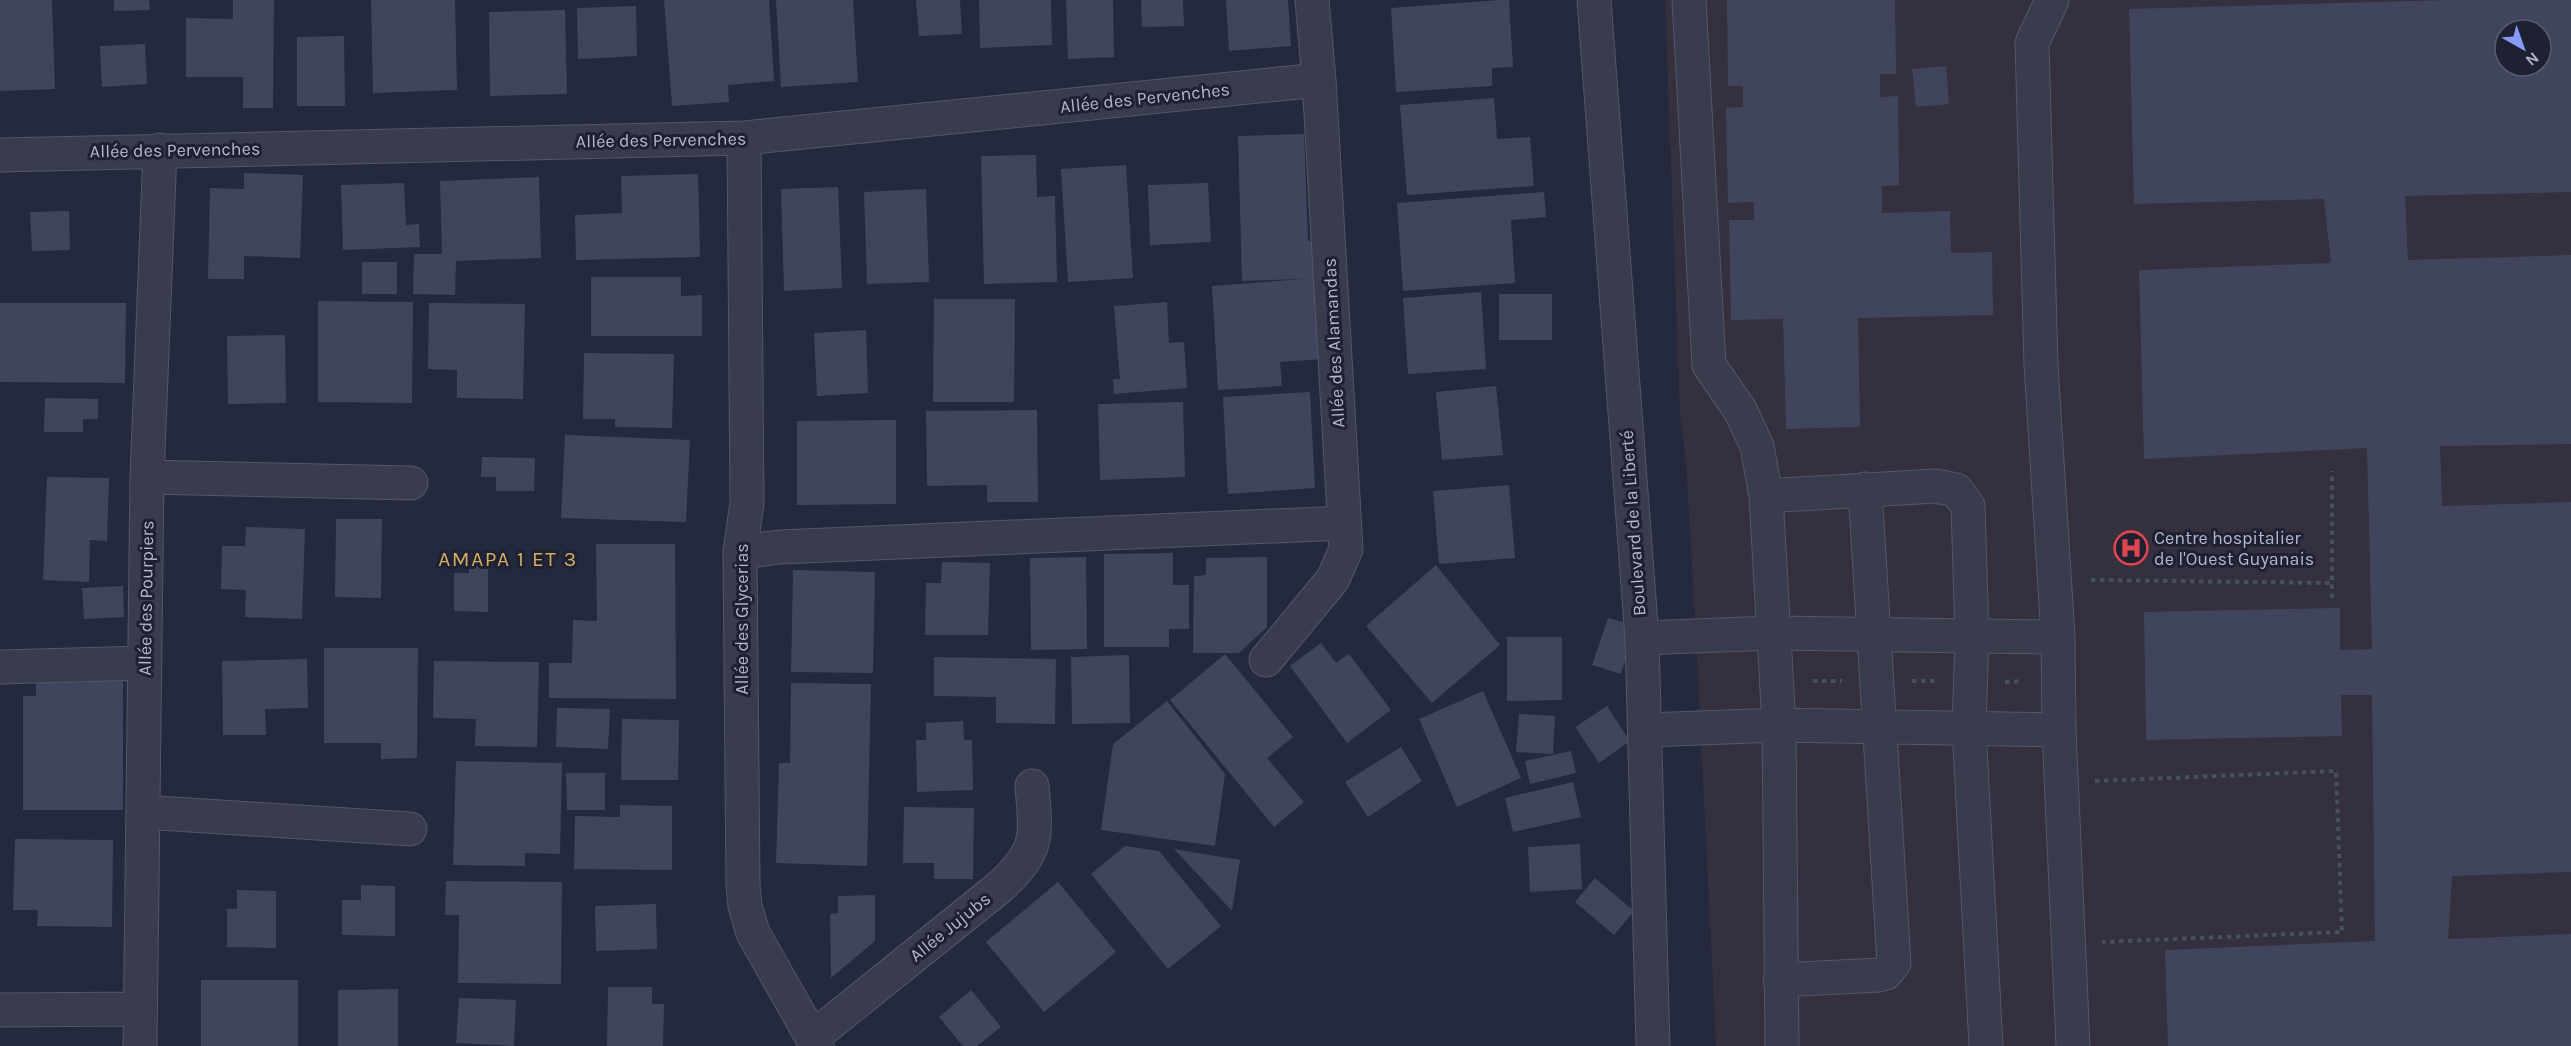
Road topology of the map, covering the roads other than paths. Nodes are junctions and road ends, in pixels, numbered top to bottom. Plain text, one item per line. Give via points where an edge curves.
1 (1312, 0) edge
2 (1594, 0) edge
3 (1689, 0) edge
4 (2052, 0) edge
5 (1319, 80) junction
6 (744, 138) junction
7 (160, 150) junction
8 (0, 155) edge
9 (147, 477) junction
10 (411, 483) dead end
11 (1865, 489) junction
12 (1766, 496) junction
13 (1344, 523) junction
14 (740, 552) junction
15 (1773, 633) junction
16 (1874, 634) junction
17 (1972, 636) junction
18 (2058, 637) junction
19 (1642, 638) junction
20 (1266, 660) dead end
21 (145, 663) junction
22 (0, 667) edge
23 (1779, 724) junction
24 (1880, 725) junction
25 (1969, 728) junction
26 (1646, 730) junction
27 (2059, 730) junction
28 (1032, 786) dead end
29 (143, 812) junction
30 (410, 829) dead end
31 (1780, 980) junction
32 (140, 1009) junction
33 (0, 1010) edge
34 (814, 1042) edge
35 (140, 1046) edge
36 (1653, 1046) edge
37 (1782, 1046) edge
38 (1986, 1046) edge
39 (2073, 1046) edge

1 - 5 street, Allée des Alamandas
2 - 19 street, Boulevard de la Liberté
3 - 12 street via 1708,365 1740,410 1756,446
4 - 18 street via 2032,43 2041,365
5 - 6 street, Allée des Pervenches
5 - 13 street, Allée des Alamandas
6 - 7 street, Allée des Pervenches
6 - 14 street, Allée des Glycerias via 747,503
7 - 8 street, Allée des Pervenches
7 - 9 street, Allée des Pourpiers
9 - 10 street
9 - 21 street, Allée des Pourpiers
11 - 12 street
11 - 16 street
11 - 17 street via 1935,486 1956,490 1968,506
12 - 15 street
13 - 14 street
13 - 20 street, Allée des Alamandas via 1346,549 1333,579
14 - 34 street, Allée des Glycerias via 745,906 753,933
15 - 16 street
15 - 19 street
15 - 23 street
16 - 17 street
16 - 24 street
17 - 18 street
17 - 25 street
18 - 27 street
19 - 26 street, Boulevard de la Liberté
21 - 22 street
21 - 29 street, Allée des Pourpiers
23 - 24 street
23 - 26 street
23 - 31 street
24 - 25 street
24 - 31 street via 1894,963 1879,975
25 - 27 street
25 - 38 street
26 - 36 street, Boulevard de la Liberté
27 - 39 street
28 - 34 street, Allée Jujubs via 1035,839 1025,861 1001,886
29 - 30 street
29 - 32 street, Allée des Pourpiers
31 - 37 street
32 - 33 street
32 - 35 street, Allée des Pourpiers

